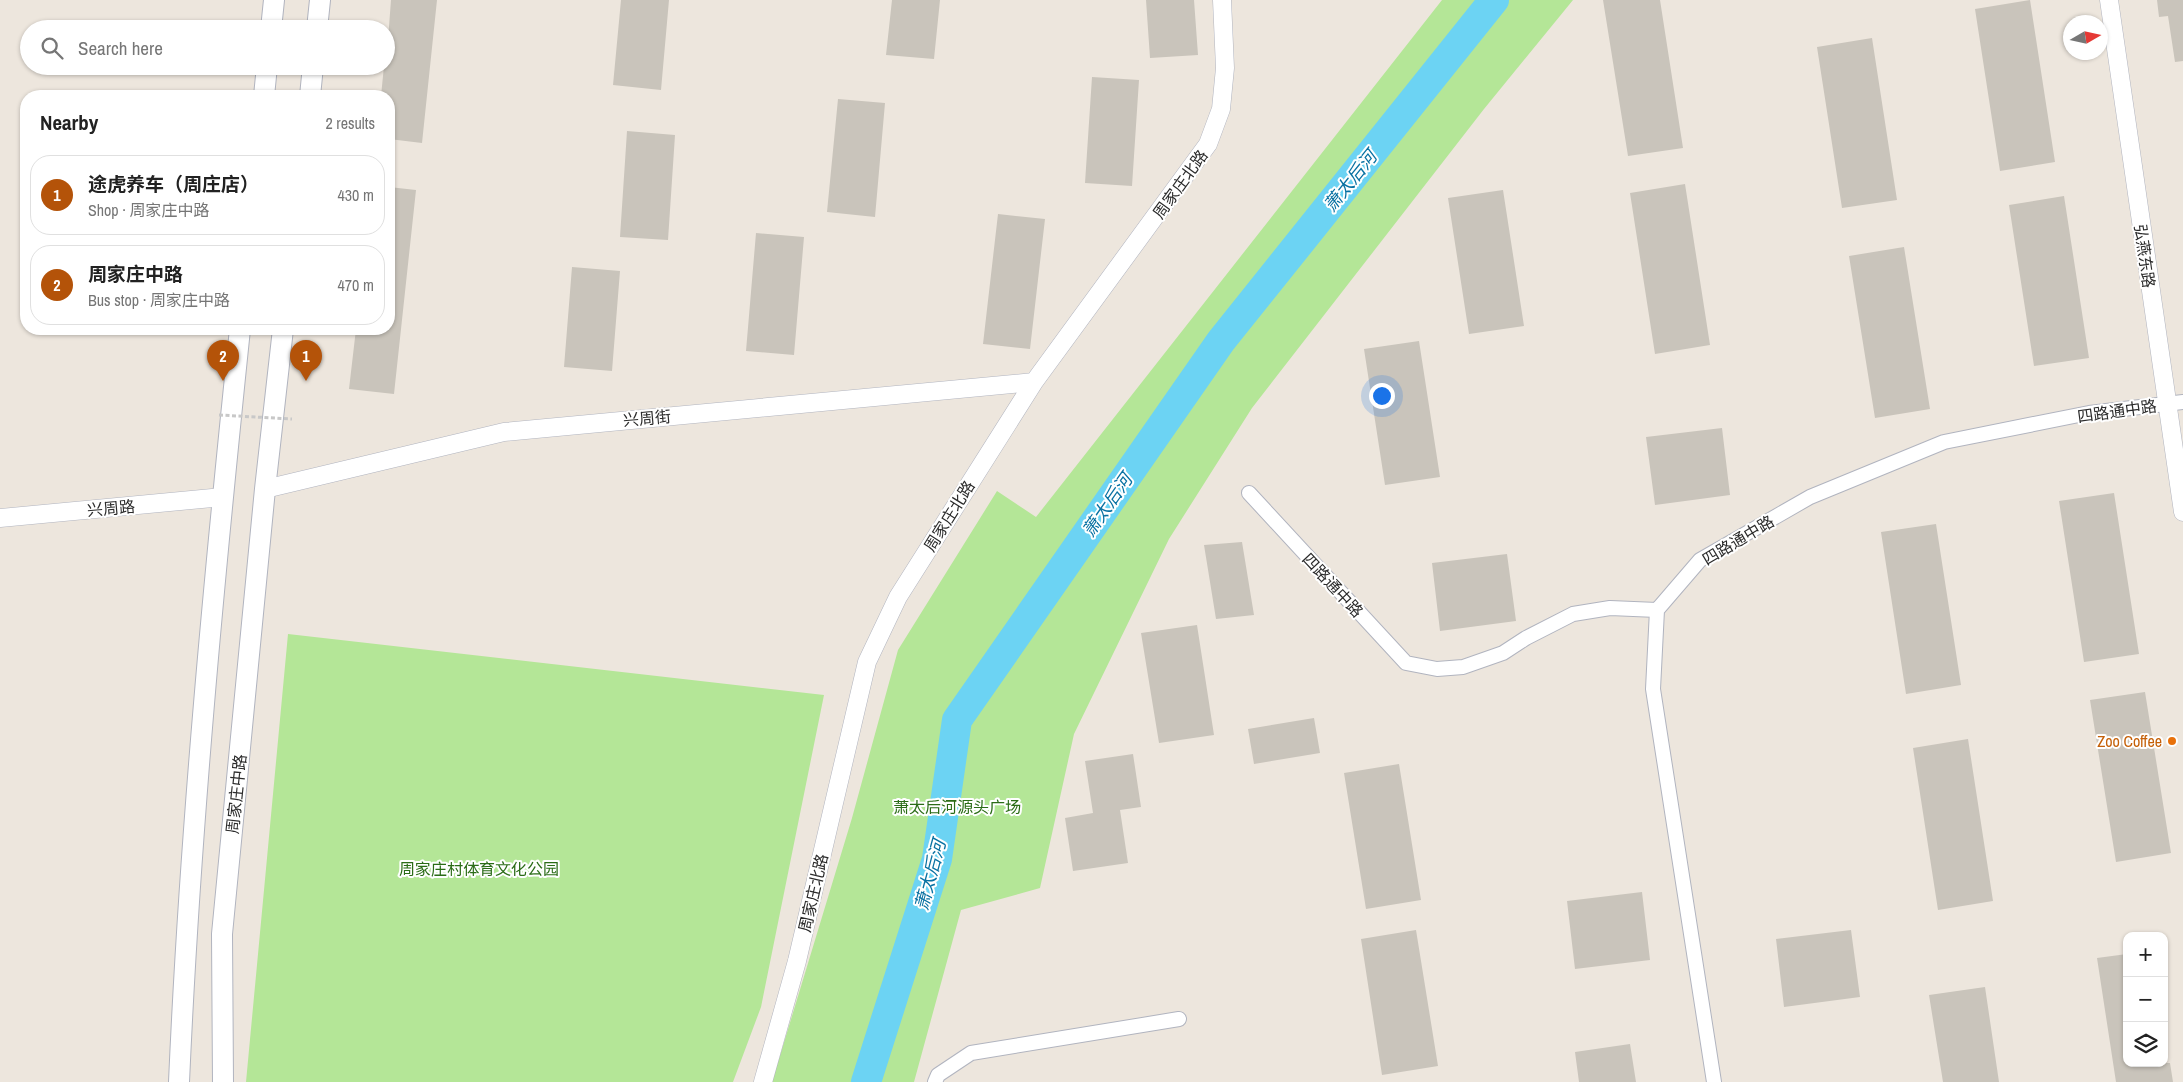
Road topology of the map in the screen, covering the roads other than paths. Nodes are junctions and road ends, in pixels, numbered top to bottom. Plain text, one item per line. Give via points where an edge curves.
1 (274, 0) edge
2 (320, 0) edge
3 (1222, 0) edge
4 (2109, 0) edge
5 (272, 20) edge
6 (318, 20) edge
7 (266, 75) edge
8 (312, 75) edge
9 (265, 90) edge
10 (311, 90) edge
11 (239, 335) edge
12 (282, 335) edge
13 (1034, 382) junction
14 (2175, 403) edge
15 (265, 488) junction
16 (1249, 493) dead end
17 (222, 497) junction
18 (2183, 512) edge
19 (0, 518) edge
20 (1657, 610) junction
21 (1180, 1019) dead end
22 (179, 1082) edge
23 (223, 1082) edge
24 (763, 1082) edge
25 (935, 1082) edge
26 (1714, 1082) edge

1 - 5 main road
2 - 6 main road
3 - 13 street, 周家庄北路 via 1224,76 1221,109 1208,144
4 - 14 street, 弘燕东路
7 - 9 main road
8 - 10 main road
11 - 17 main road
12 - 15 main road, 周家庄中路
13 - 15 street, 兴周街 via 504,432
13 - 24 street, 周家庄北路 via 898,597 867,662 798,962
14 - 18 street, 弘燕东路
14 - 20 street, 四路通中路 via 2089,413 1944,442 1810,497 1700,560
15 - 23 main road, 周家庄中路 via 222,934
16 - 20 street, 四路通中路 via 1406,664 1437,669 1463,667 1503,653 1573,614 1610,608
17 - 19 street, 兴周路
17 - 22 main road
20 - 26 street via 1653,689
21 - 25 street via 971,1054 938,1075

